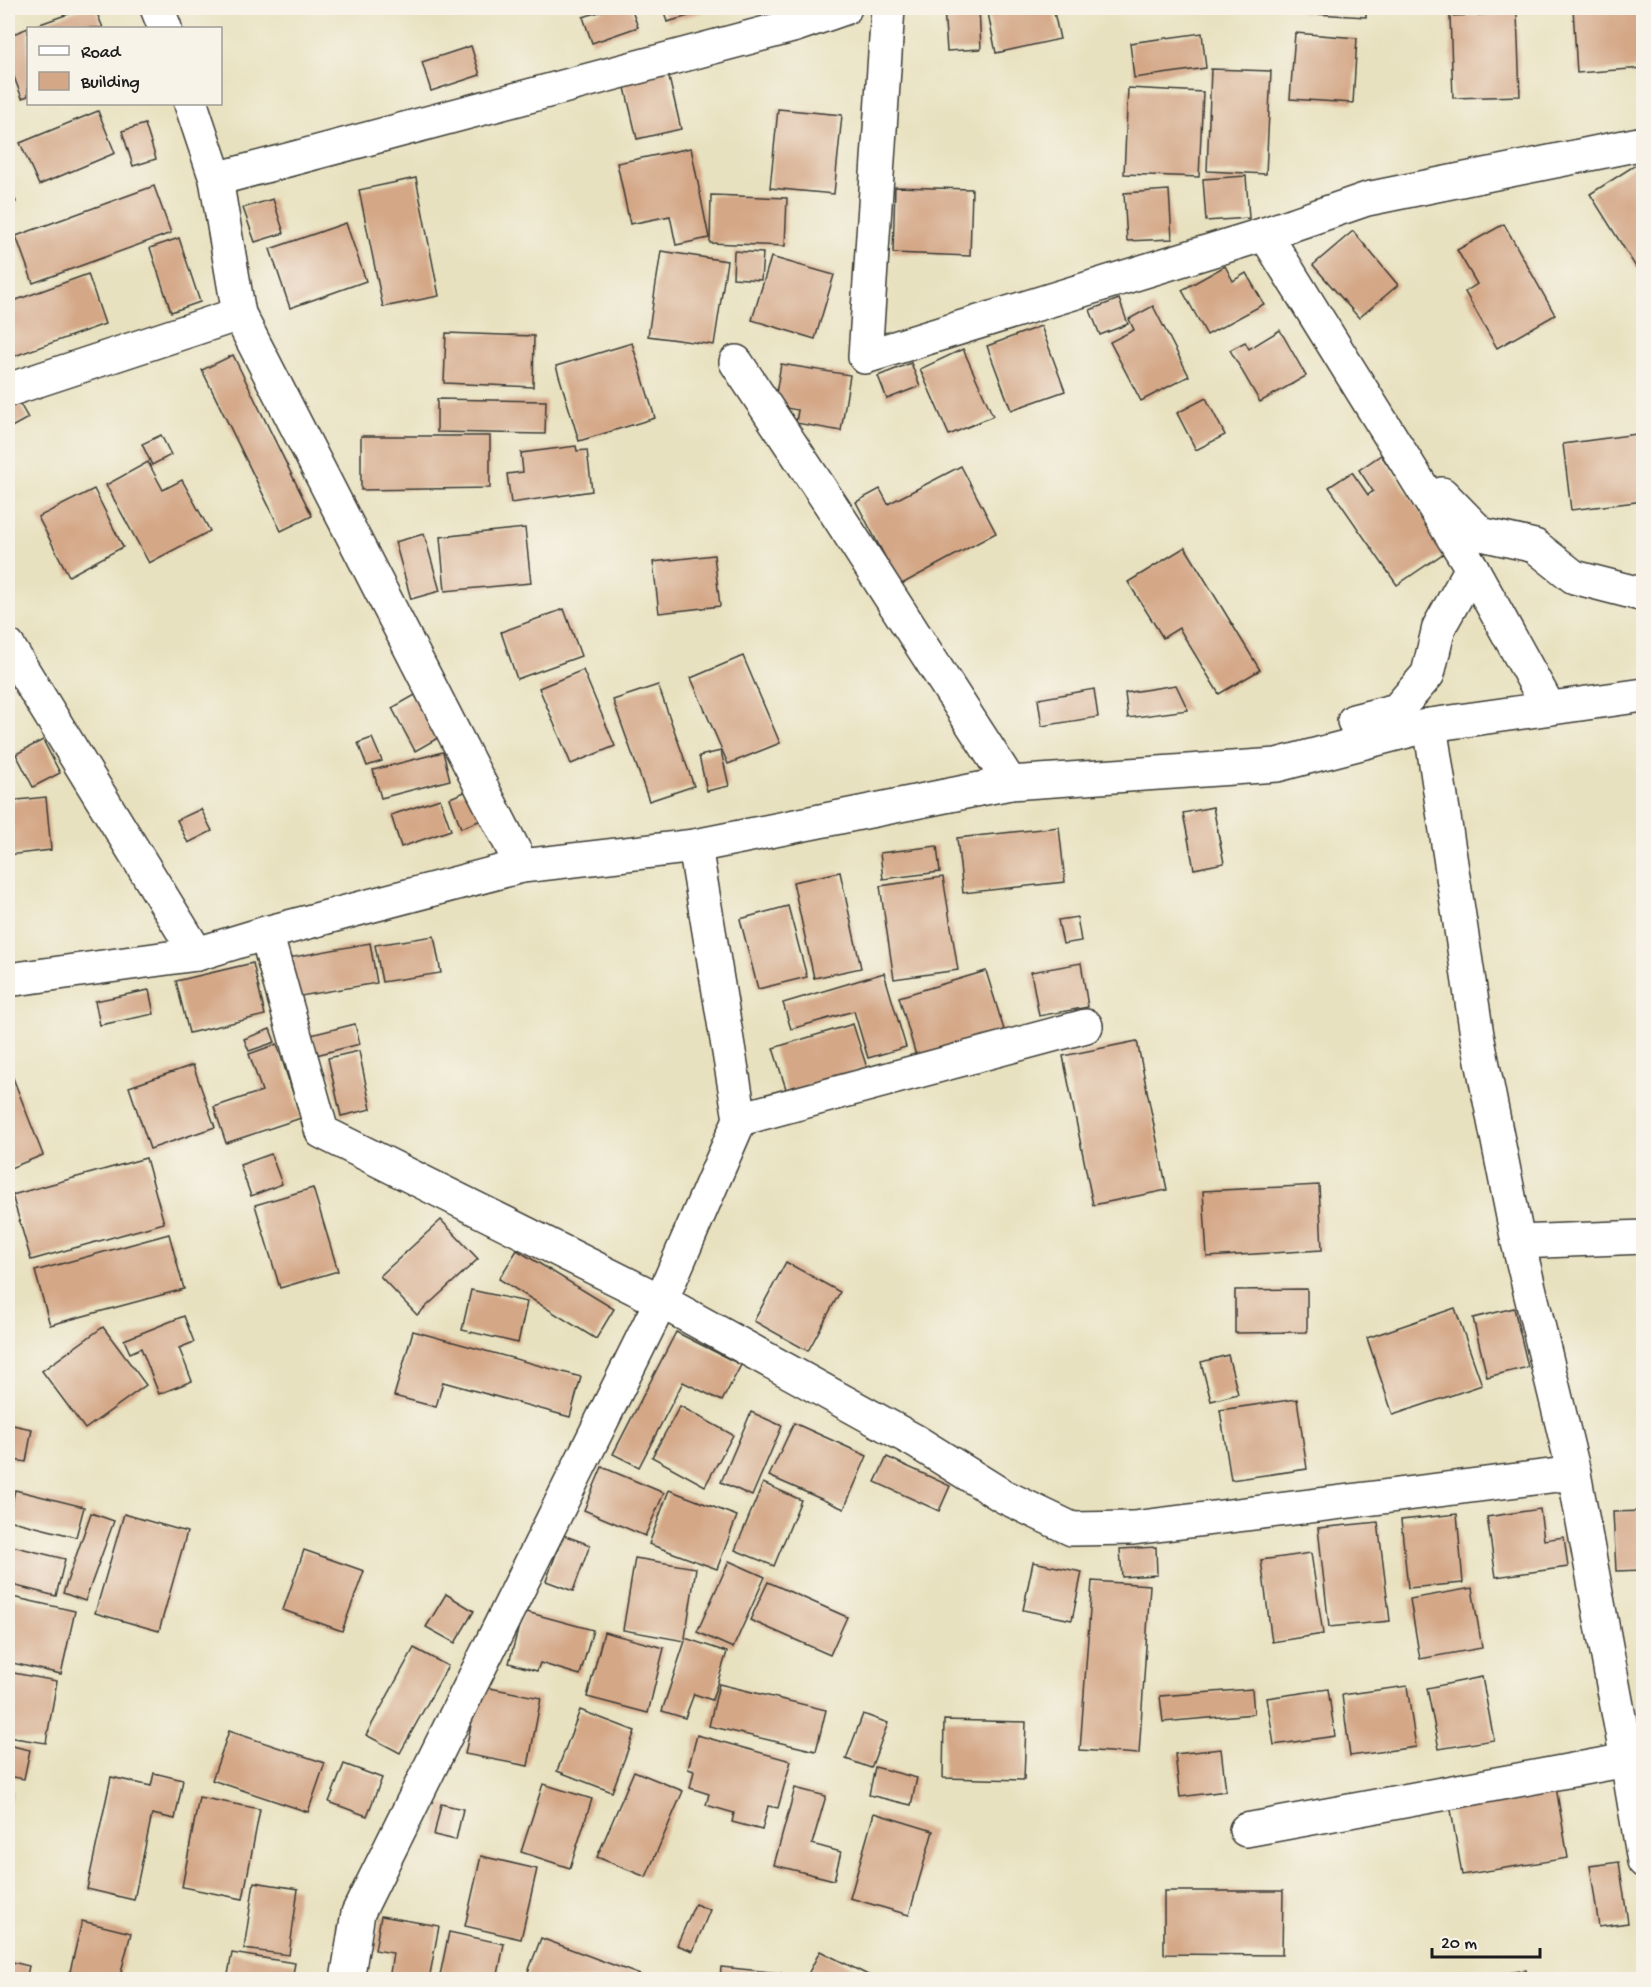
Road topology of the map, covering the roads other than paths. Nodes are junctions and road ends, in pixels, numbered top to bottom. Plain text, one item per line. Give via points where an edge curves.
1 (157, 8) edge
2 (845, 8) edge
3 (888, 8) edge
4 (165, 27) edge
5 (190, 105) edge
6 (1644, 143) edge
7 (216, 179) junction
8 (1265, 234) junction
9 (239, 314) junction
10 (736, 362) dead end
11 (8, 390) edge
12 (1403, 455) junction
13 (1472, 568) junction
14 (1644, 595) edge
15 (8, 646) edge
16 (1644, 695) edge
17 (1550, 708) junction
18 (1430, 725) junction
19 (1277, 765) junction
20 (1010, 783) junction
21 (695, 846) junction
22 (522, 866) junction
23 (266, 933) junction
24 (196, 954) junction
25 (8, 980) edge
26 (1086, 1026) dead end
27 (740, 1119) junction
28 (1644, 1237) edge
29 (1518, 1242) junction
30 (661, 1301) junction
31 (1574, 1473) junction
32 (1635, 1760) edge
33 (1246, 1830) dead end
34 (1644, 1861) edge
35 (347, 1980) edge

1 - 4 street
2 - 7 street via 796,25
3 - 8 street via 865,357
5 - 7 street
6 - 8 street via 1366,199
7 - 9 street
8 - 12 street
9 - 11 street
9 - 22 street
10 - 20 street
12 - 13 street
12 - 14 street via 1481,534 1534,546 1574,577
13 - 17 street
13 - 19 street via 1439,627 1428,674 1398,710 1292,743
15 - 24 street
16 - 17 street
17 - 18 street
18 - 19 street
18 - 29 street via 1478,1035
19 - 20 street
20 - 21 street
21 - 22 street
21 - 27 street
22 - 23 street
23 - 24 street
23 - 30 street via 322,1132
24 - 25 street
26 - 27 street
27 - 30 street
28 - 29 street
29 - 31 street
30 - 31 street via 915,1441 1003,1496 1072,1529 1133,1528
30 - 35 street via 358,1913
31 - 32 street
32 - 33 street
32 - 34 street

